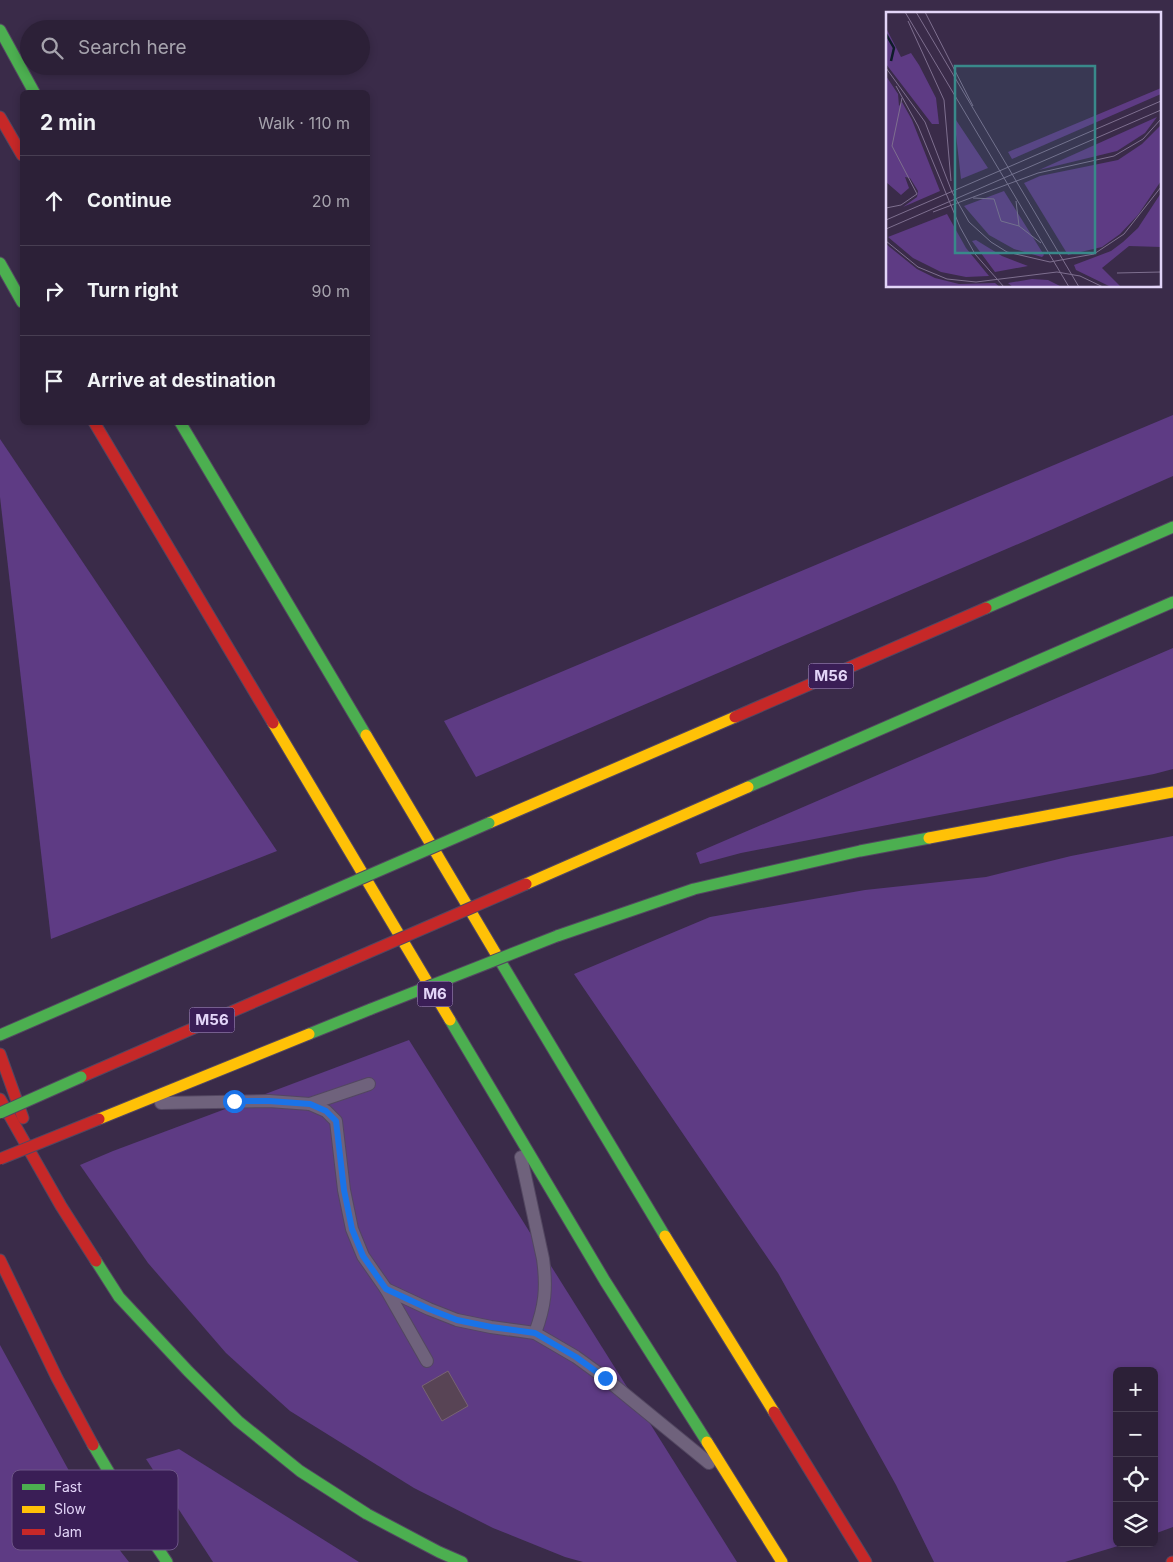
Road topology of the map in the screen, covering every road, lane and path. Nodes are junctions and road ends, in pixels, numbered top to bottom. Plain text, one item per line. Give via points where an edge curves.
1 (0, 30) edge
2 (20, 66) edge
3 (25, 75) edge
4 (33, 90) edge
5 (0, 117) edge
6 (20, 152) edge
7 (0, 263) edge
8 (20, 298) edge
9 (96, 425) edge
10 (182, 425) edge
11 (185, 425) edge
12 (192, 444) junction
13 (1173, 527) edge
14 (1173, 602) edge
15 (1173, 792) edge
16 (0, 1035) edge
17 (0, 1054) edge
18 (369, 1084) dead end
19 (0, 1100) edge
20 (136, 1103) junction
21 (310, 1104) junction
22 (0, 1113) edge
23 (514, 1128) junction
24 (0, 1159) edge
25 (61, 1206) junction
26 (0, 1260) edge
27 (386, 1289) junction
28 (535, 1333) junction
29 (427, 1361) dead end
30 (109, 1470) edge
31 (734, 1484) junction
32 (159, 1550) edge
33 (167, 1562) edge
34 (462, 1562) edge
35 (782, 1562) edge
36 (866, 1562) edge

1 - 2 highway
3 - 4 highway
5 - 6 highway
7 - 8 highway
9 - 23 highway, M6
10 - 12 highway
11 - 12 highway
12 - 36 highway via 629,1178
13 - 16 highway, M56, bridge
14 - 22 highway, M56, bridge
15 - 20 highway, bridge via 860,851 694,889 557,936
17 - 25 highway via 12,1092
18 - 21 lane
19 - 25 highway
20 - 21 lane via 269,1101
20 - 24 highway, bridge
21 - 27 lane via 326,1111 336,1121 352,1229 363,1256
23 - 28 lane via 545,1276 543,1311
23 - 31 highway, M6 via 605,1281
25 - 34 highway via 119,1297 238,1420 300,1471 367,1514
26 - 30 highway via 40,1346
27 - 28 lane via 457,1320
27 - 29 lane
28 - 31 lane via 576,1357 620,1389
31 - 35 highway, M6
32 - 33 highway

